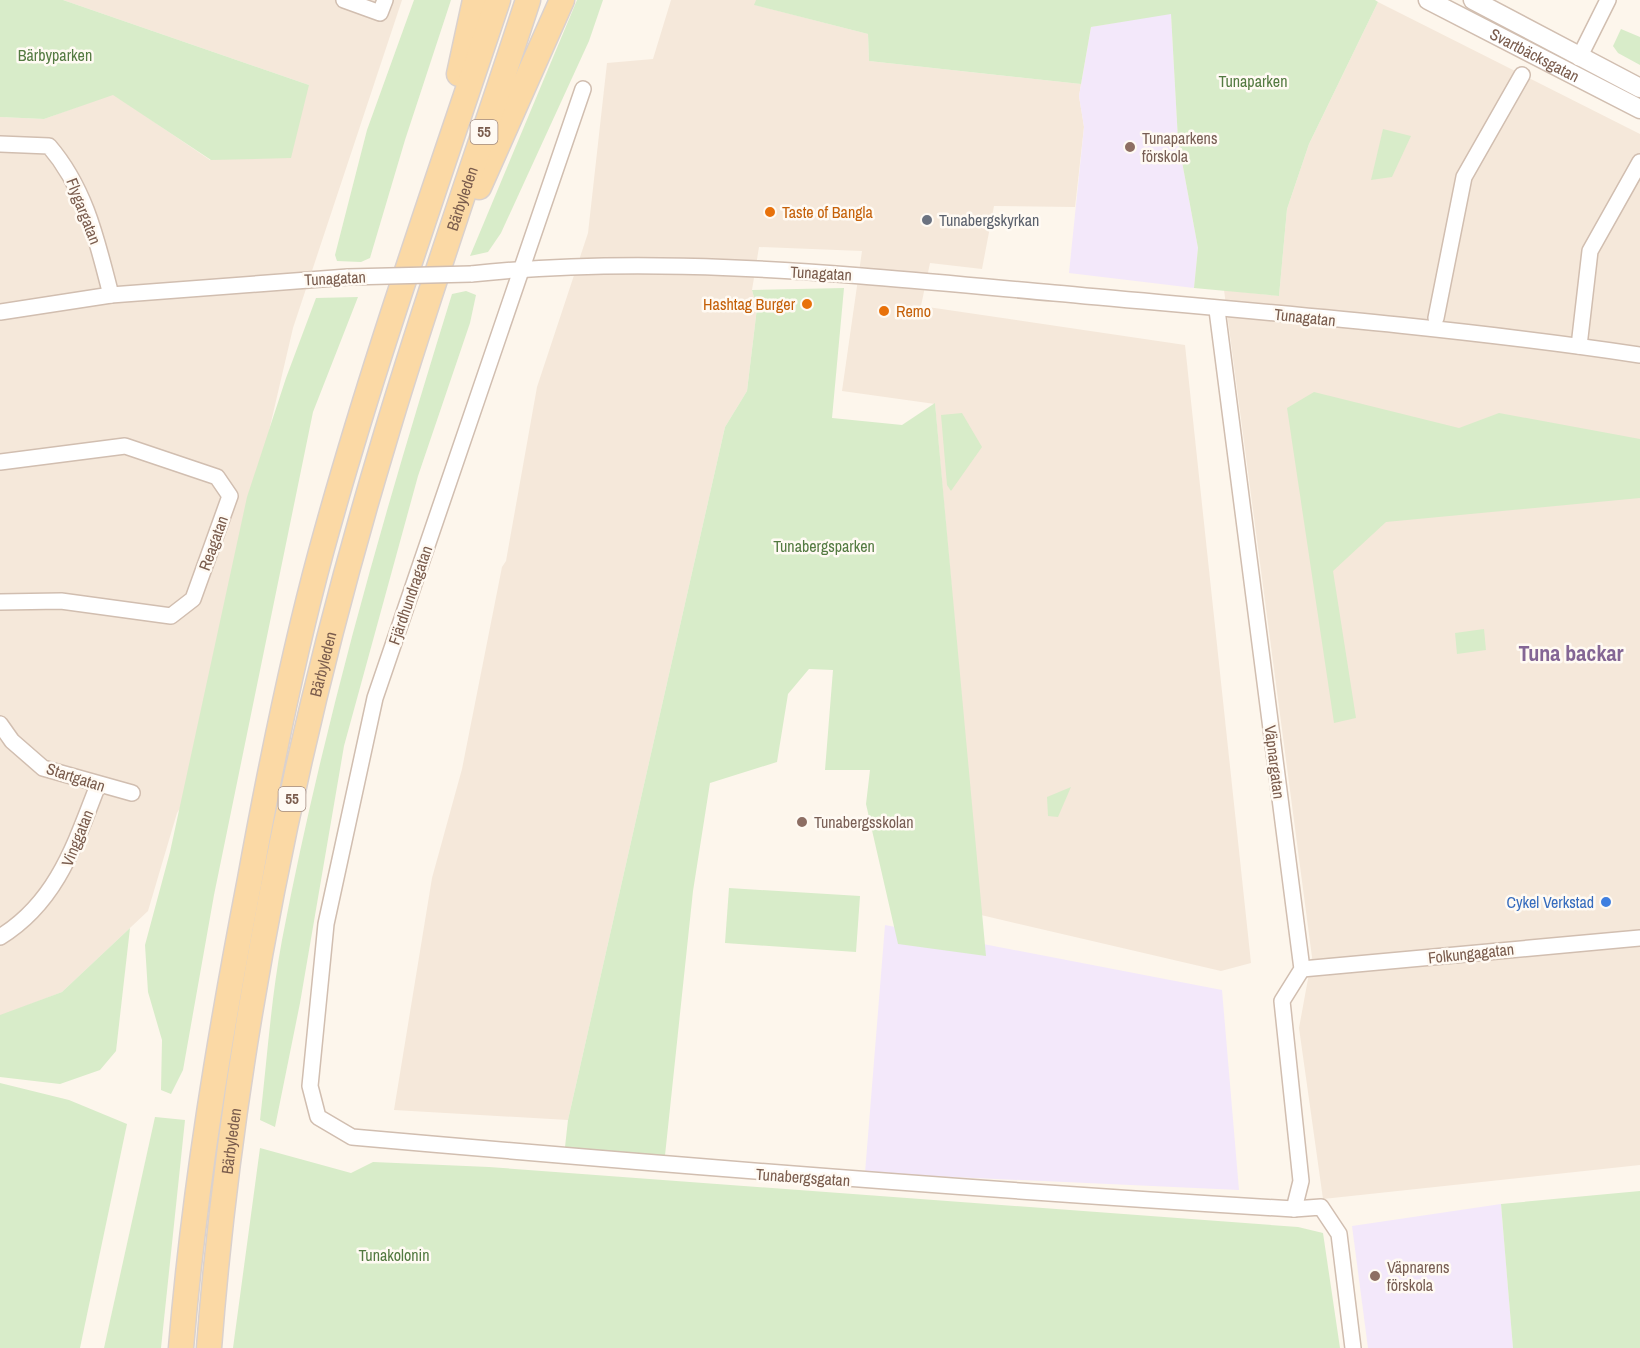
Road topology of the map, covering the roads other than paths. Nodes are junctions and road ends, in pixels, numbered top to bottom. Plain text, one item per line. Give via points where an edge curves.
1 (344, 0) edge
2 (385, 0) edge
3 (475, 0) edge
4 (498, 0) edge
5 (528, 0) edge
6 (562, 0) edge
7 (1428, 0) edge
8 (1473, 0) edge
9 (1608, 0) edge
10 (1580, 58) junction
11 (1522, 75) dead end
12 (583, 88) dead end
13 (1640, 88) edge
14 (1640, 109) edge
15 (0, 144) edge
16 (1640, 162) edge
17 (432, 198) junction
18 (440, 264) junction
19 (520, 269) junction
20 (111, 294) junction
21 (1217, 310) junction
22 (0, 312) edge
23 (1436, 318) dead end
24 (1579, 346) junction
25 (1640, 356) edge
26 (0, 462) edge
27 (0, 602) edge
28 (0, 724) edge
29 (98, 785) junction
30 (132, 793) dead end
31 (0, 938) edge
32 (1640, 938) edge
33 (1302, 969) junction
34 (318, 1116) joint
35 (1294, 1209) junction
36 (181, 1348) edge
37 (208, 1348) edge
38 (1353, 1348) edge

1 - 2 street via 380,13
3 - 17 main road
4 - 17 main road, Bärbyleden / 55
5 - 18 main road, Bärbyleden / 55
6 - 18 main road via 499,147
7 - 14 street, Svartbäcksgatan
8 - 10 street, Svartbäcksgatan
9 - 10 street
10 - 13 street, Svartbäcksgatan
11 - 23 street via 1464,177
12 - 19 street, Fjärdhundragatan
15 - 20 street, Flygargatan via 49,146 67,167 91,219
16 - 24 street via 1590,251
17 - 36 main road, Bärbyleden / 55 via 321,553 268,783 204,1140
18 - 37 main road, Bärbyleden / 55 via 345,578 295,786 254,990 231,1145
19 - 20 street, Tunagatan, bridge
19 - 21 street, Tunagatan via 556,266 846,274
19 - 34 street, Fjärdhundragatan via 375,698 326,924 310,1086
20 - 22 street, Tunagatan
21 - 24 street, Tunagatan
21 - 33 street, Väpnargatan
24 - 25 street, Tunagatan
26 - 27 street, Reagatan via 125,446 217,477 230,496 193,599 171,616 61,601
28 - 29 street, Startgatan via 12,741 43,768
29 - 30 street, Startgatan
29 - 31 street, Vinggatan via 65,869 40,904
32 - 33 street, Folkungagatan
33 - 35 street via 1282,1001 1301,1181
34 - 35 street, Tunabergsgatan via 352,1137 361,1138 772,1175
35 - 38 street, Tunabergsgatan via 1321,1207 1339,1234

